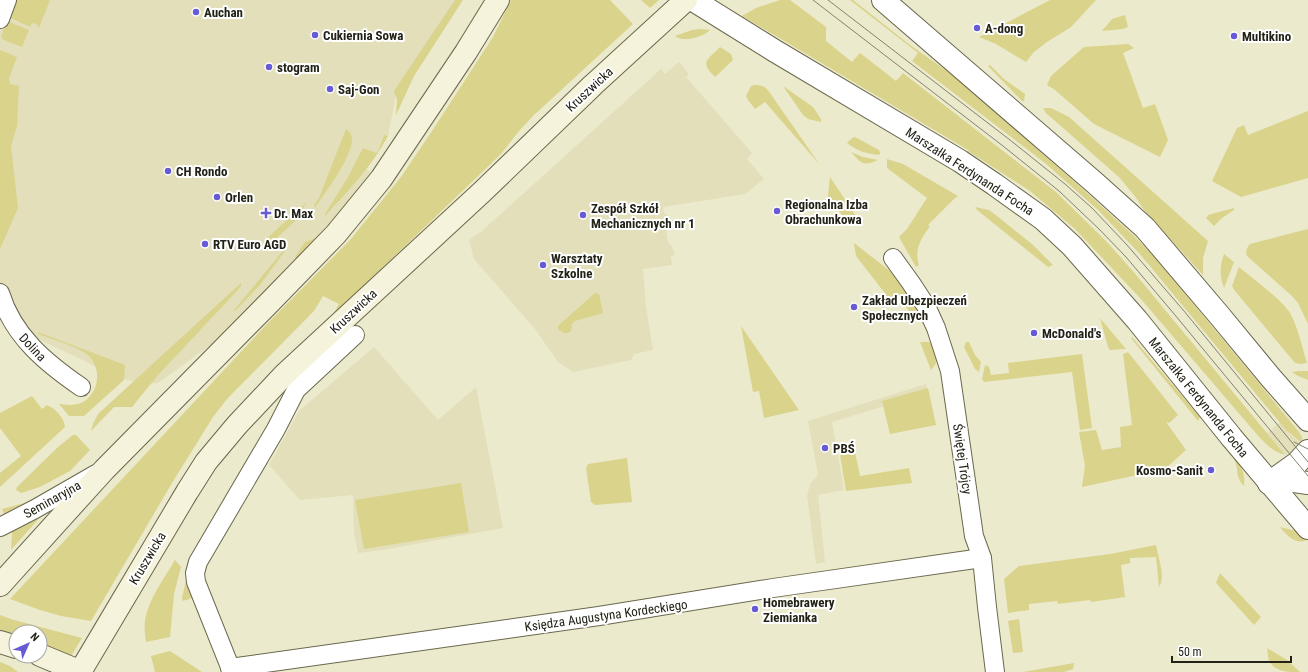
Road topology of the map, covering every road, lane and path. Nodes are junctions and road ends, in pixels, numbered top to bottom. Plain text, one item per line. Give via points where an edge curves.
1 (7, 0) edge
2 (498, 0) edge
3 (686, 0) edge
4 (693, 0) edge
5 (883, 0) edge
6 (0, 19) edge
7 (893, 258) dead end
8 (0, 293) edge
9 (355, 335) dead end
10 (81, 387) dead end
11 (1308, 420) edge
12 (1308, 450) edge
13 (104, 470) junction
14 (1308, 482) edge
15 (1269, 483) junction
16 (1287, 503) junction
17 (0, 527) edge
18 (1308, 528) edge
19 (982, 558) junction
20 (0, 585) edge
21 (48, 658) edge
22 (231, 670) edge
23 (80, 672) edge
24 (995, 672) edge

1 - 6 street
2 - 13 main road via 381,179 336,234
3 - 23 main road, Kruszwicka via 286,374 236,424 190,486
4 - 15 street, Marszałka Ferdynanda Focha via 960,161 1043,219 1072,246 1137,320
5 - 11 street via 1145,228
7 - 19 street, Świętej Trójcy via 926,306 950,371 974,536
8 - 10 street, Dolina via 9,317 27,343 43,359
9 - 22 street via 296,390 198,562 196,582
12 - 15 street via 1297,463
13 - 17 street, Seminaryjna
13 - 20 main road
14 - 15 street
14 - 16 street
15 - 16 street, Marszałka Ferdynanda Focha
16 - 18 street, Marszałka Ferdynanda Focha
19 - 22 street, Księdza Augustyna Kordeckiego
19 - 24 street, Świętej Trójcy
21 - 23 main road

